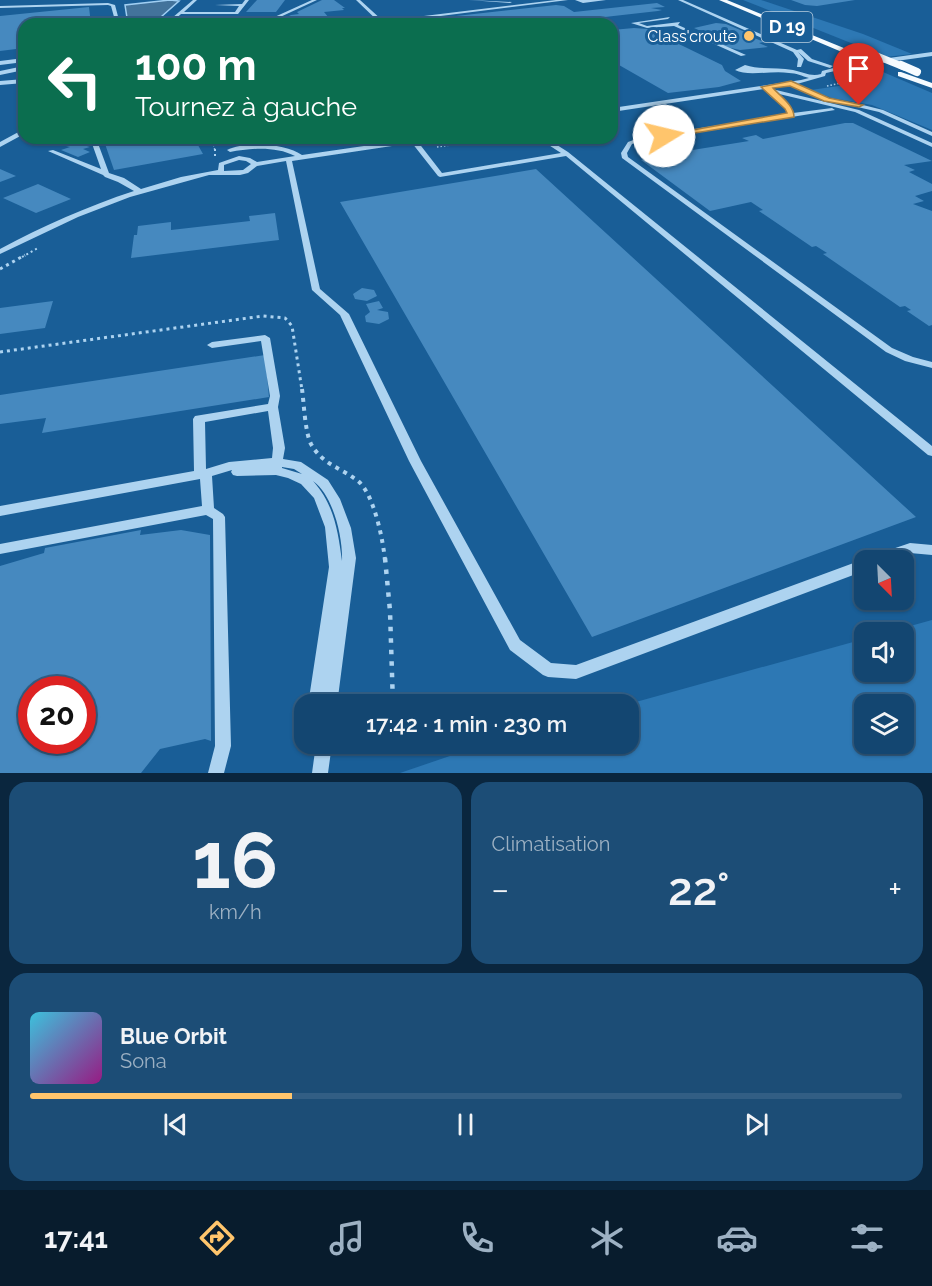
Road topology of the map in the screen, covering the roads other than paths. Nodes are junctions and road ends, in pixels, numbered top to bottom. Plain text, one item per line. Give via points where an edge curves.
1 (195, 0) edge
2 (222, 0) edge
3 (247, 0) edge
4 (315, 0) edge
5 (358, 0) edge
6 (471, 0) edge
7 (563, 0) edge
8 (577, 0) edge
9 (604, 0) edge
10 (680, 0) edge
11 (722, 0) edge
12 (737, 0) edge
13 (507, 2) junction
14 (528, 5) junction
15 (0, 7) edge
16 (241, 7) junction
17 (213, 9) junction
18 (180, 13) junction
19 (116, 18) edge
20 (174, 18) edge
21 (274, 18) edge
22 (378, 18) edge
23 (423, 18) edge
24 (668, 18) dead end
25 (792, 48) junction
26 (932, 54) edge
27 (743, 55) dead end
28 (792, 56) dead end
29 (800, 56) junction
30 (18, 61) edge
31 (0, 63) edge
32 (853, 65) junction
33 (799, 66) junction
34 (831, 66) junction
35 (811, 67) junction
36 (18, 70) edge
37 (757, 70) dead end
38 (791, 71) junction
39 (12, 72) junction
40 (824, 72) junction
41 (0, 74) edge
42 (797, 75) junction
43 (817, 77) junction
44 (932, 78) edge
45 (18, 82) edge
46 (2, 83) edge
47 (791, 84) junction
48 (932, 86) edge
49 (765, 87) junction
50 (772, 91) junction
51 (618, 109) edge
52 (857, 111) junction
53 (791, 115) junction
54 (18, 134) edge
55 (932, 134) edge
56 (95, 144) edge
57 (394, 144) edge
58 (417, 144) edge
59 (551, 144) edge
60 (559, 144) edge
61 (0, 145) edge
62 (932, 145) edge
63 (51, 151) dead end
64 (567, 154) junction
65 (302, 158) junction
66 (232, 159) junction
67 (289, 160) junction
68 (255, 164) junction
69 (221, 170) junction
70 (107, 176) junction
71 (176, 181) junction
72 (184, 190) dead end
73 (139, 191) junction
74 (0, 252) edge
75 (212, 345) dead end
76 (932, 365) edge
77 (273, 407) junction
78 (932, 452) edge
79 (277, 467) junction
80 (206, 473) junction
81 (208, 510) junction
82 (0, 511) edge
83 (0, 549) edge
84 (904, 550) edge
85 (932, 550) edge
86 (854, 569) edge
87 (318, 694) edge
88 (330, 694) edge
89 (323, 754) edge
90 (216, 773) edge
91 (320, 773) edge

1 - 18 street
2 - 17 street
3 - 16 street
4 - 21 street
5 - 22 street
6 - 13 street
7 - 13 street
7 - 14 street
8 - 9 street
10 - 25 street
11 - 48 main road, D 19
12 - 44 main road, D 19, bridge
13 - 14 street
14 - 23 street
15 - 19 street via 108,4 113,5
16 - 17 street
16 - 17 street via 236,13
17 - 18 street
18 - 20 street
24 - 27 street via 633,23 647,27 677,24
25 - 29 street
25 - 34 street via 805,53 810,60
26 - 32 street
28 - 29 street
29 - 33 street
30 - 31 street
32 - 34 street
32 - 40 street
33 - 35 street
33 - 38 street
34 - 35 street
35 - 40 street
36 - 39 street
37 - 38 street
38 - 42 street
39 - 41 street
39 - 46 street via 2,78
40 - 43 street
42 - 43 street
42 - 47 street
43 - 47 street
45 - 46 street
47 - 49 street
47 - 55 street via 827,100 881,111
49 - 50 street
49 - 51 street
50 - 52 street
50 - 53 street
52 - 53 street
52 - 62 street
53 - 76 street via 641,139 626,147 624,156 890,350
54 - 61 street
56 - 70 street
57 - 65 street
58 - 64 street via 440,175
59 - 64 street
60 - 64 street
63 - 70 street
64 - 78 street
65 - 66 street via 289,151 249,146 229,148
65 - 67 street
66 - 68 street via 248,159
66 - 69 street via 221,164
67 - 68 street
67 - 86 street via 316,290 344,314 415,461 515,645 548,670 576,672
68 - 69 street via 241,172
69 - 71 street
70 - 73 street
71 - 72 street
71 - 73 street
73 - 74 street via 82,212
75 - 77 street via 265,338
77 - 79 street via 279,448
77 - 80 street via 199,419
79 - 80 street
79 - 87 street via 305,481 319,496 331,528 336,567
79 - 88 street via 297,465 324,483 345,528 349,558
80 - 81 street
80 - 82 street
81 - 83 street
81 - 90 street via 219,517 223,746
84 - 85 street
89 - 91 street

